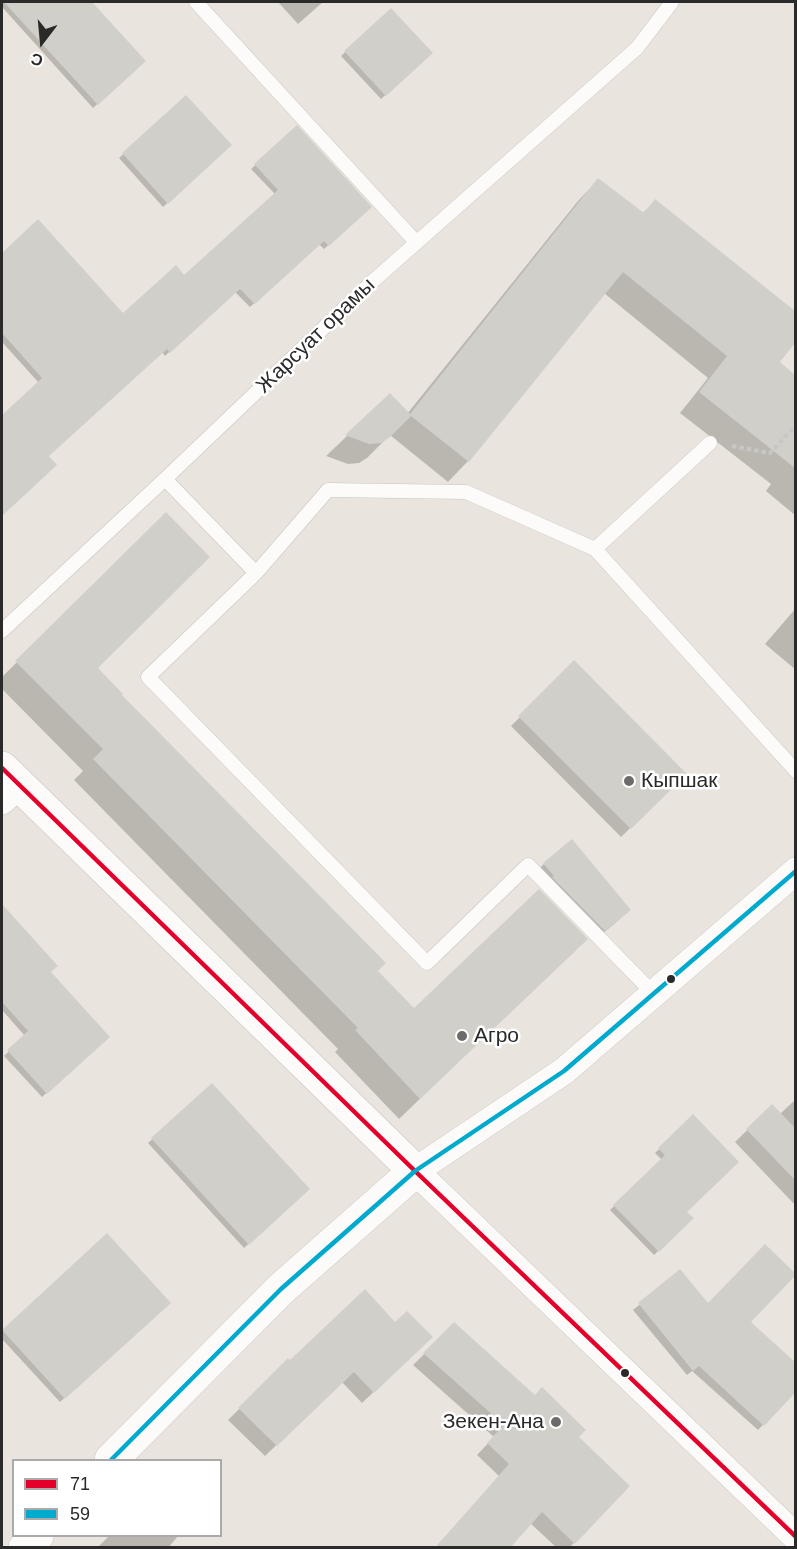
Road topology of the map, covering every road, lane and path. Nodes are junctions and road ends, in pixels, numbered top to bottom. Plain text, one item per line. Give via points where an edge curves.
1 (196, 2) edge
2 (672, 2) edge
3 (416, 242) junction
4 (795, 425) edge
5 (710, 442) joint
6 (165, 479) junction
7 (595, 549) junction
8 (256, 573) junction
9 (2, 631) edge
10 (795, 771) edge
11 (7, 785) edge
12 (795, 871) edge
13 (653, 993) junction
14 (415, 1172) junction
15 (113, 1459) edge
16 (36, 1537) edge
17 (795, 1537) edge
18 (25, 1548) edge

1 - 3 lane
2 - 3 lane, Жарсуат орамы via 637,48
3 - 6 lane, Жарсуат орамы
4 - 5 path via 770,453
5 - 7 lane
6 - 8 lane
6 - 9 lane, Жарсуат орамы
7 - 8 lane via 466,492 328,490
7 - 10 lane
8 - 13 lane via 148,677 427,963 528,865
11 - 14 street
12 - 13 street
13 - 14 street via 564,1071
14 - 15 street via 281,1289
14 - 17 street
16 - 18 street

